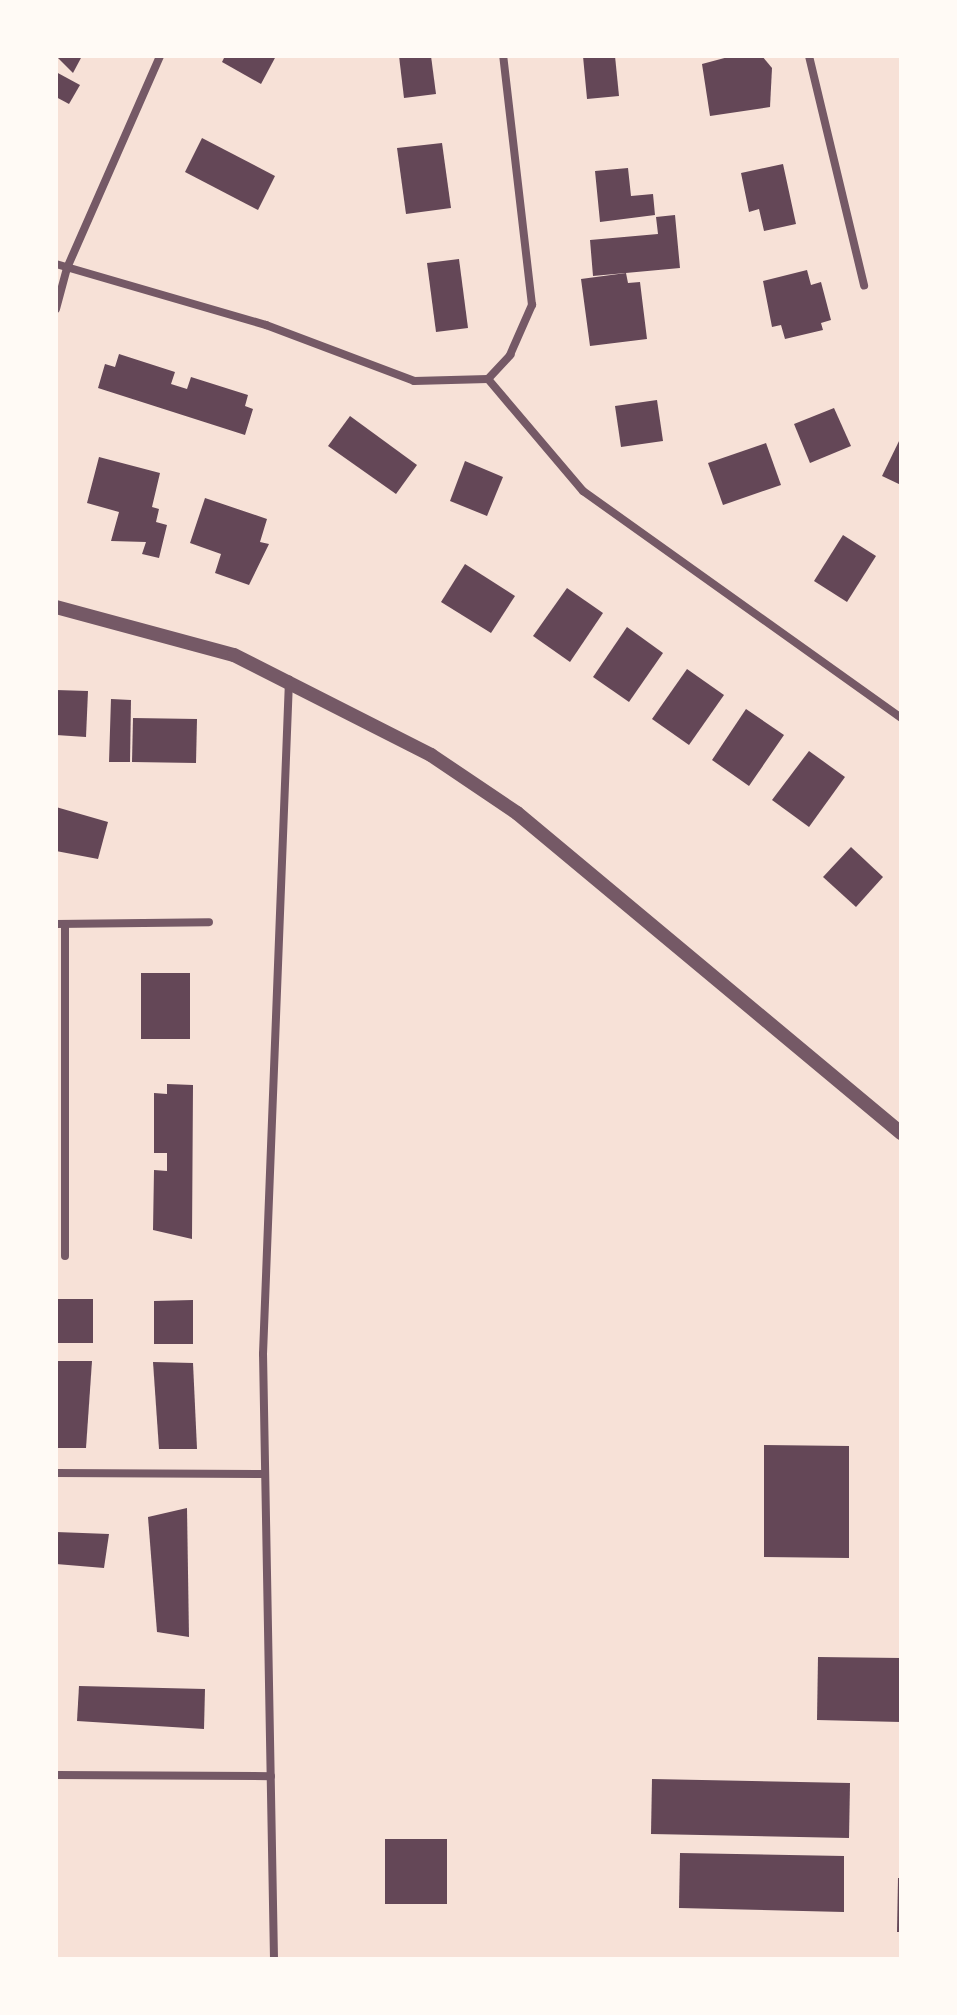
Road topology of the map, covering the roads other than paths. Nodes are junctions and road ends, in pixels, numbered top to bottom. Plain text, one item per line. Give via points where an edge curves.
1 (160, 56) edge
2 (503, 56) edge
3 (809, 56) edge
4 (56, 264) edge
5 (67, 268) junction
6 (864, 285) dead end
7 (56, 309) edge
8 (488, 379) junction
9 (56, 607) edge
10 (289, 680) junction
11 (901, 718) edge
12 (209, 922) dead end
13 (60, 924) edge
14 (901, 1133) edge
15 (65, 1256) dead end
16 (56, 1473) edge
17 (265, 1474) junction
18 (56, 1775) edge
19 (271, 1776) junction
20 (274, 1959) edge

1 - 5 street
2 - 8 street via 532,305 510,355
3 - 6 street
4 - 5 street
5 - 7 street
5 - 8 street via 266,325 414,381
8 - 11 street via 583,491
9 - 10 street via 234,655
10 - 14 street via 431,755 517,813
10 - 17 street via 263,1354
12 - 13 street
13 - 15 street
16 - 17 street
17 - 19 street
18 - 19 street
19 - 20 street

